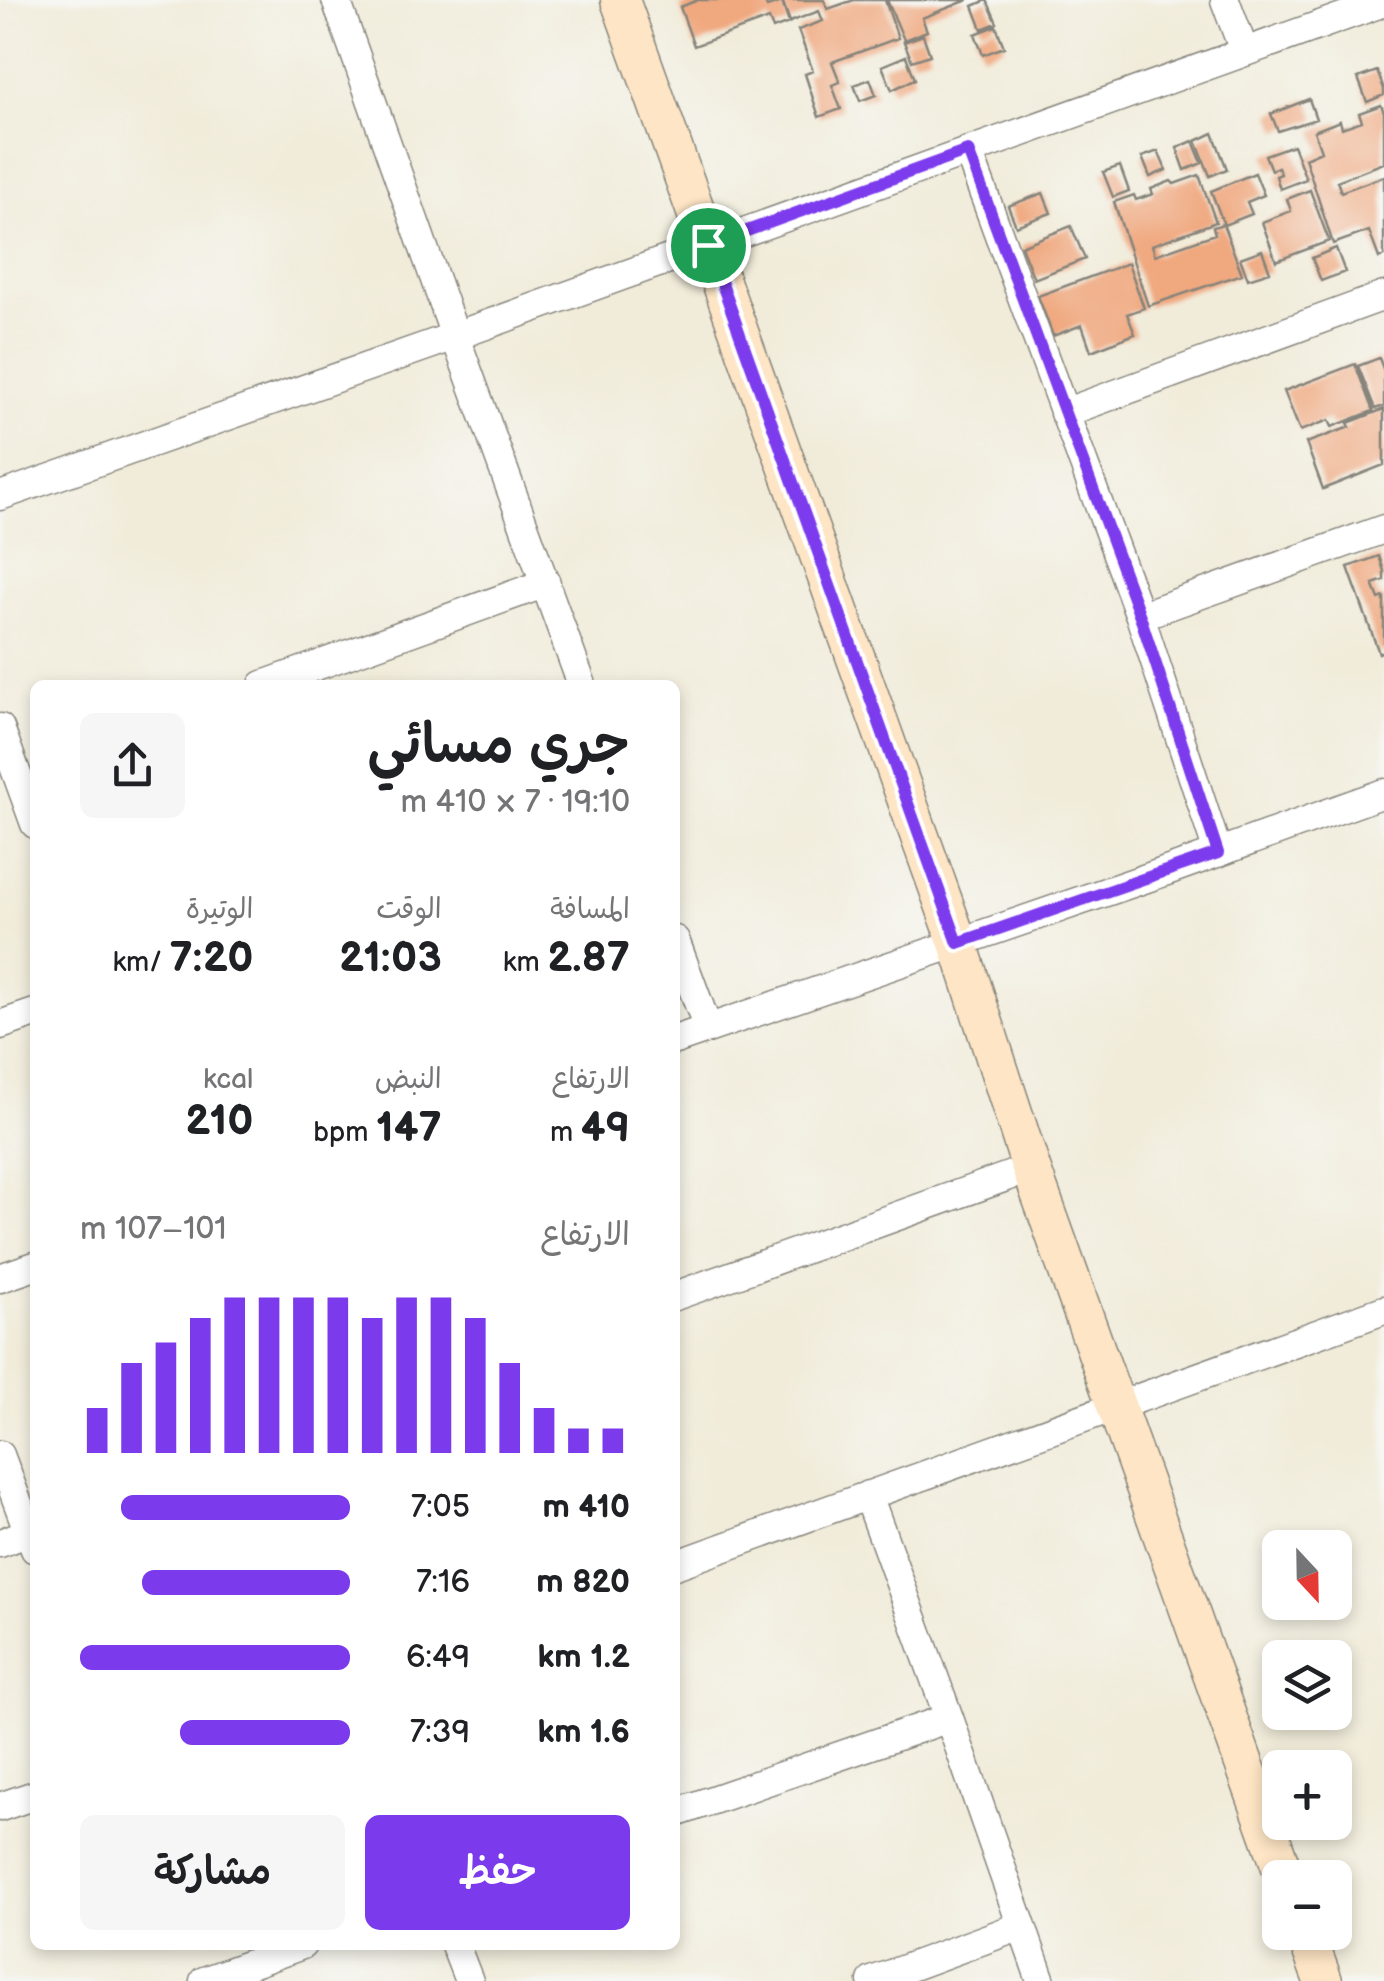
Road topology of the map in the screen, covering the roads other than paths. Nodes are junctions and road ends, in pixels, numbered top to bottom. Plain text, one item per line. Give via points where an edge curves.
1 (336, 0) edge
2 (620, 0) edge
3 (1225, 0) edge
4 (1384, 2) edge
5 (1244, 51) junction
6 (968, 151) junction
7 (708, 245) junction
8 (1384, 296) edge
9 (455, 336) junction
10 (1064, 413) junction
11 (0, 496) edge
12 (1384, 529) edge
13 (546, 583) junction
14 (1140, 616) junction
15 (277, 680) edge
16 (580, 680) edge
17 (0, 728) edge
18 (17, 774) edge
19 (1384, 792) edge
20 (30, 810) edge
21 (1218, 853) junction
22 (958, 943) junction
23 (680, 953) edge
24 (30, 1015) edge
25 (0, 1026) edge
26 (708, 1028) junction
27 (680, 1038) edge
28 (1030, 1168) junction
29 (30, 1268) edge
30 (0, 1278) edge
31 (680, 1294) edge
32 (1383, 1315) edge
33 (1116, 1407) junction
34 (0, 1455) edge
35 (868, 1495) junction
36 (30, 1530) edge
37 (30, 1538) edge
38 (0, 1543) edge
39 (680, 1563) edge
40 (949, 1718) junction
41 (30, 1797) edge
42 (0, 1807) edge
43 (680, 1811) edge
44 (1279, 1860) edge
45 (1020, 1926) junction
46 (288, 1950) edge
47 (457, 1950) edge
48 (1311, 1950) edge
49 (204, 1981) edge
50 (468, 1981) edge
51 (872, 1981) edge
52 (1040, 1981) edge
53 (1322, 1981) edge

1 - 9 street
2 - 7 street
3 - 5 street
4 - 5 street
5 - 6 street
6 - 7 street
6 - 10 street
7 - 9 street
7 - 22 street
8 - 10 street
9 - 11 street
9 - 13 street
10 - 14 street
12 - 14 street
13 - 15 street
13 - 16 street
14 - 21 street
17 - 18 street
18 - 20 street
19 - 21 street
21 - 22 street
22 - 26 street
22 - 28 street
23 - 26 street
24 - 25 street
26 - 27 street
28 - 31 street
28 - 33 street
29 - 30 street
32 - 33 street
33 - 35 street
33 - 44 street
34 - 36 street
35 - 39 street
35 - 40 street
37 - 38 street
40 - 43 street
40 - 45 street
41 - 42 street
45 - 51 street
45 - 52 street
46 - 49 street
47 - 50 street
48 - 53 street

